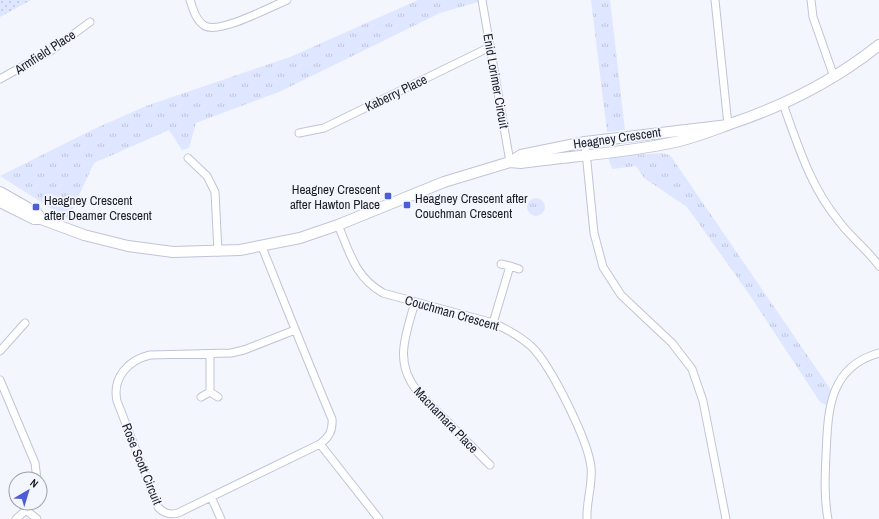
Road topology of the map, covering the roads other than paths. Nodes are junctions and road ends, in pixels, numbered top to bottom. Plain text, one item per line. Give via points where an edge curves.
1 (190, 0) edge
2 (287, 0) edge
3 (482, 0) edge
4 (715, 0) edge
5 (811, 0) edge
6 (90, 22) dead end
7 (879, 45) edge
8 (490, 47) junction
9 (834, 77) junction
10 (0, 79) edge
11 (783, 104) junction
12 (728, 125) junction
13 (299, 133) dead end
14 (585, 142) junction
15 (586, 155) junction
16 (188, 158) dead end
17 (510, 162) junction
18 (0, 192) edge
19 (0, 202) edge
20 (42, 219) junction
21 (338, 225) junction
22 (262, 247) junction
23 (218, 252) junction
24 (501, 264) dead end
25 (510, 266) junction
26 (879, 266) edge
27 (519, 269) dead end
28 (415, 302) junction
29 (25, 323) dead end
30 (493, 323) junction
31 (295, 330) junction
32 (0, 351) edge
33 (879, 353) edge
34 (210, 354) junction
35 (0, 380) edge
36 (210, 392) junction
37 (202, 397) dead end
38 (218, 397) dead end
39 (320, 444) junction
40 (490, 465) dead end
41 (36, 471) edge
42 (211, 497) junction
43 (25, 511) edge
44 (27, 511) edge
45 (16, 519) edge
46 (37, 519) edge
47 (222, 519) edge
48 (379, 519) edge
49 (587, 519) edge
50 (726, 519) edge
51 (828, 519) edge

1 - 2 street via 199,22 212,29 224,27
3 - 8 street, Enid Lorimer Circuit
4 - 12 street
5 - 9 street via 813,17
6 - 10 street, Armfield Place via 52,50
7 - 9 street, Heagney Crescent
8 - 13 street, Kaberry Place via 324,128
8 - 17 street, Enid Lorimer Circuit
9 - 11 street, Heagney Crescent
11 - 12 street, Heagney Crescent
11 - 26 street via 806,167 823,200 844,229
12 - 14 street, Heagney Crescent
12 - 15 street, Heagney Crescent via 675,142
14 - 15 street
14 - 17 street, Heagney Crescent via 520,155
15 - 17 street, Heagney Crescent via 521,163
15 - 50 street via 594,233 603,267 622,295 672,343 692,369 703,400
16 - 23 street via 207,176 215,192
17 - 21 street, Heagney Crescent via 444,182
18 - 20 street, Heagney Crescent via 37,213
19 - 20 street, Heagney Crescent via 34,219
20 - 23 street, Heagney Crescent via 84,235 128,246 173,252
21 - 22 street, Heagney Crescent
21 - 28 street, Couchman Crescent via 354,263 368,283 383,293
22 - 23 street, Heagney Crescent
22 - 31 street, Rose Scott Circuit
24 - 25 street
25 - 27 street
25 - 30 street
28 - 30 street, Couchman Crescent
28 - 40 street, Macnamara Place via 403,347 405,372 410,383
29 - 32 street
30 - 49 street, Couchman Crescent via 510,331 532,348 554,378 589,454 591,475
31 - 34 street, Rose Scott Circuit via 244,350
31 - 39 street, Rose Scott Circuit via 332,419 331,432
33 - 51 street via 855,365 841,380 831,398 824,488
34 - 36 street
34 - 42 street, Rose Scott Circuit via 150,354 140,357 121,374 116,387 116,397 161,511 178,513
35 - 41 street via 35,462
36 - 37 street
36 - 38 street
39 - 42 street, Rose Scott Circuit
39 - 48 street
42 - 47 street
43 - 45 street
44 - 46 street

